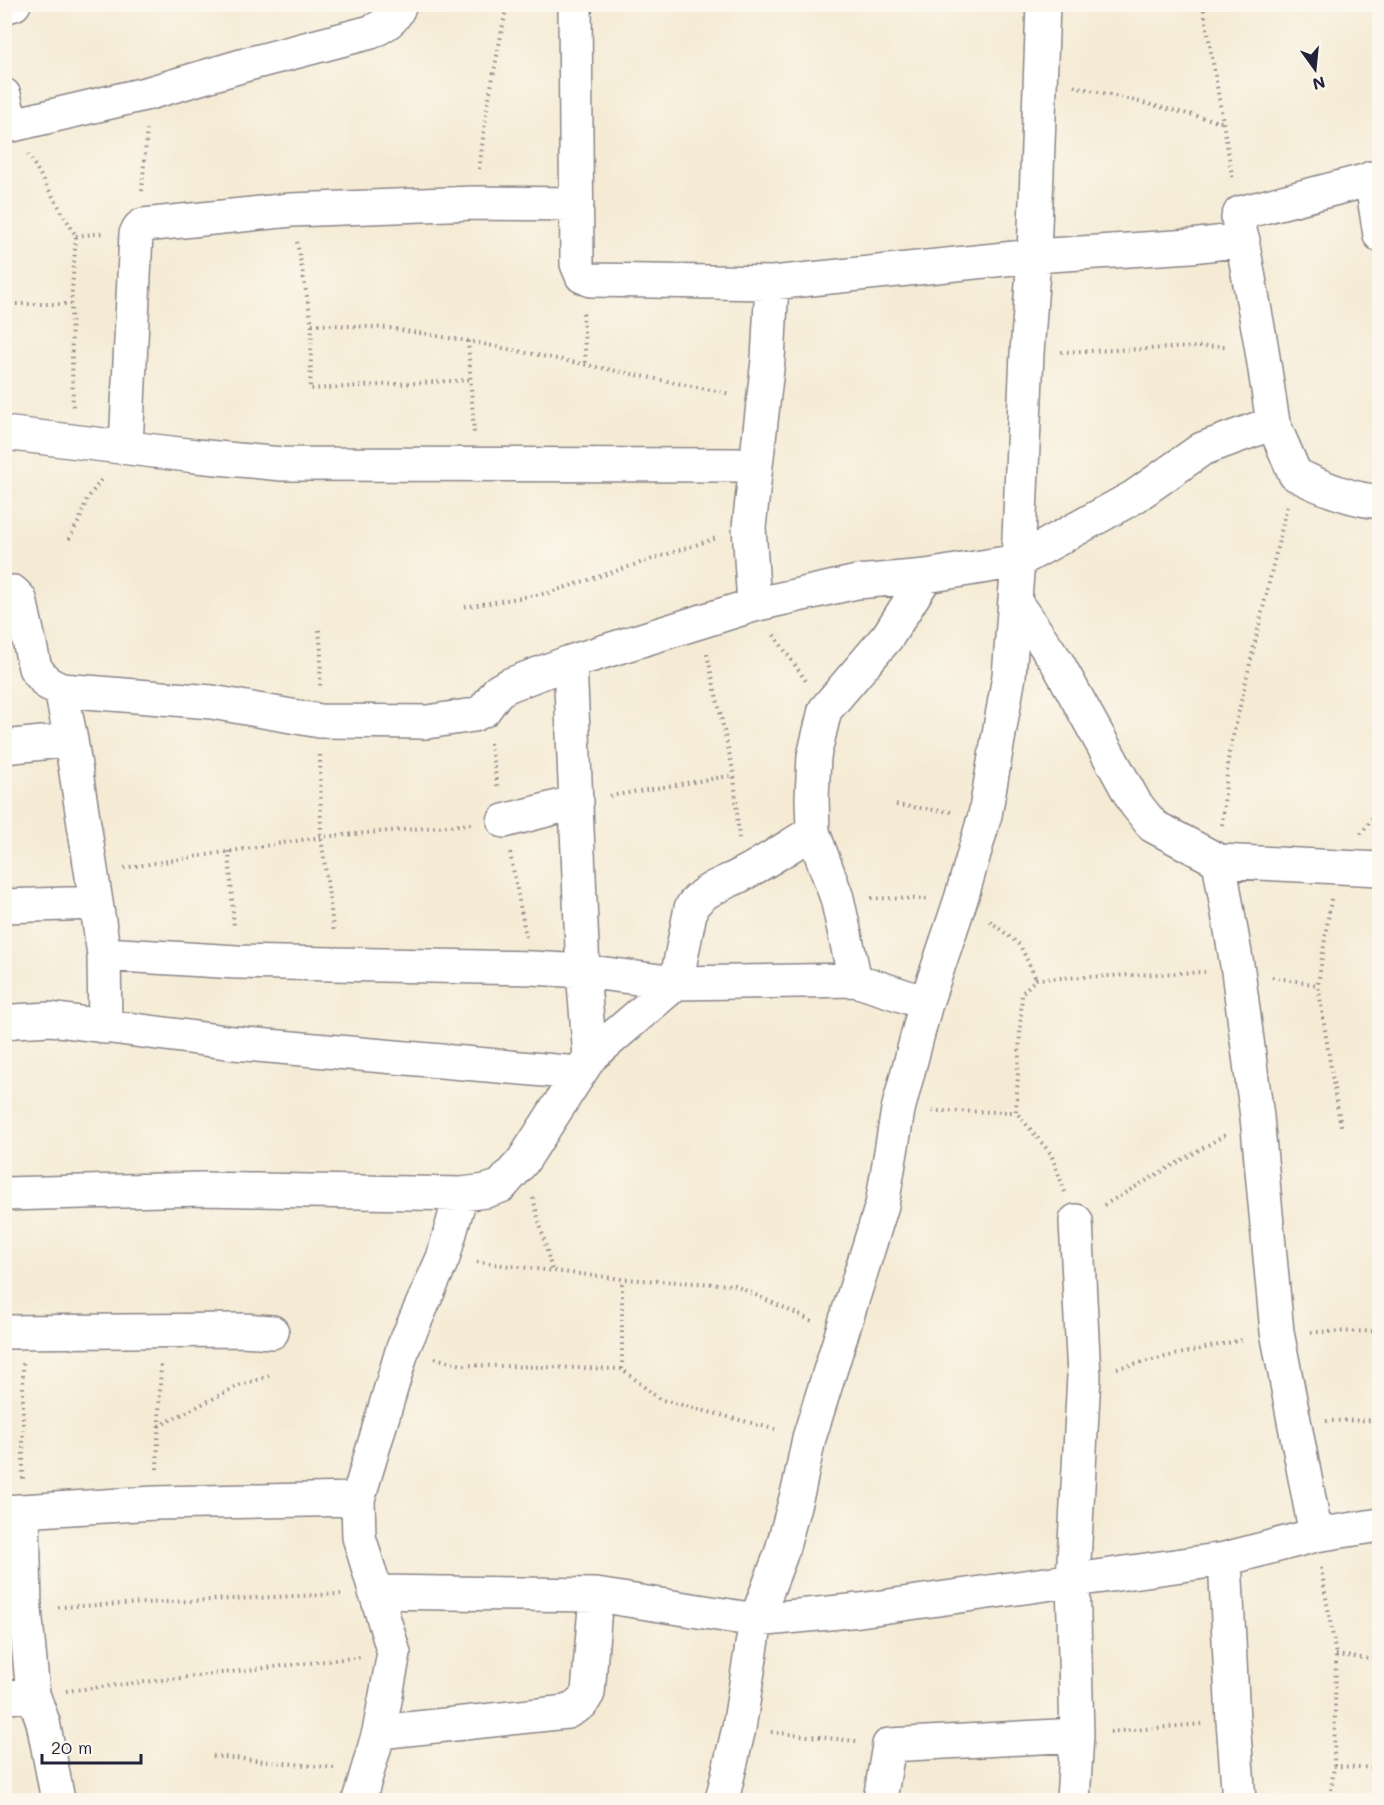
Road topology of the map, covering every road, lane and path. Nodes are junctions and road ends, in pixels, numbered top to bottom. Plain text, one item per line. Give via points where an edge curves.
1 (14, 4) edge
2 (400, 4) edge
3 (507, 4) edge
4 (574, 4) edge
5 (1043, 4) edge
6 (1203, 4) edge
7 (4, 7) edge
8 (1040, 77) junction
9 (149, 93) junction
10 (7, 116) edge
11 (1225, 123) junction
12 (1375, 178) edge
13 (474, 203) junction
14 (577, 204) junction
15 (291, 210) junction
16 (1241, 227) junction
17 (139, 228) junction
18 (1380, 235) edge
19 (1034, 256) junction
20 (582, 276) junction
21 (772, 283) junction
22 (4, 304) edge
23 (71, 304) junction
24 (312, 324) junction
25 (468, 341) junction
26 (1261, 344) junction
27 (1027, 353) junction
28 (586, 366) junction
29 (469, 380) junction
30 (763, 400) junction
31 (1273, 423) junction
32 (4, 433) edge
33 (74, 440) junction
34 (126, 447) junction
35 (476, 464) junction
36 (754, 465) junction
37 (1294, 474) junction
38 (1380, 502) edge
39 (749, 527) junction
40 (69, 538) dead end
41 (1018, 561) junction
42 (926, 576) junction
43 (4, 592) edge
44 (1015, 602) junction
45 (754, 605) junction
46 (465, 607) dead end
47 (700, 621) junction
48 (319, 630) dead end
49 (570, 662) junction
50 (61, 690) junction
51 (484, 710) junction
52 (825, 710) junction
53 (320, 721) junction
54 (71, 740) junction
55 (4, 747) edge
56 (734, 775) junction
57 (576, 802) junction
58 (896, 806) dead end
59 (986, 815) junction
60 (504, 821) junction
61 (813, 832) junction
62 (321, 837) junction
63 (229, 851) junction
64 (1219, 861) junction
65 (1336, 867) junction
66 (1380, 869) edge
67 (741, 875) junction
68 (94, 888) junction
69 (837, 898) junction
70 (961, 899) junction
71 (4, 906) edge
72 (104, 954) junction
73 (237, 962) junction
74 (338, 963) junction
75 (532, 968) junction
76 (583, 971) junction
77 (1238, 971) junction
78 (1036, 979) junction
79 (855, 980) junction
80 (675, 983) junction
81 (1318, 985) junction
82 (926, 1003) junction
83 (4, 1024) edge
84 (105, 1027) junction
85 (584, 1065) junction
86 (898, 1110) junction
87 (1016, 1112) junction
88 (1257, 1117) junction
89 (1342, 1130) dead end
90 (523, 1161) junction
91 (4, 1194) edge
92 (461, 1194) junction
93 (1076, 1221) junction
94 (443, 1258) junction
95 (552, 1270) junction
96 (622, 1279) junction
97 (162, 1331) junction
98 (1380, 1331) edge
99 (14, 1332) edge
100 (272, 1332) dead end
101 (1277, 1332) junction
102 (842, 1335) junction
103 (403, 1348) junction
104 (622, 1369) junction
105 (269, 1376) dead end
106 (1084, 1376) junction
107 (1380, 1420) edge
108 (1294, 1423) junction
109 (159, 1426) junction
110 (809, 1438) junction
111 (358, 1499) junction
112 (155, 1503) junction
113 (14, 1512) edge
114 (1380, 1525) edge
115 (1316, 1534) junction
116 (1225, 1559) junction
117 (1073, 1579) junction
118 (375, 1592) junction
119 (596, 1595) junction
120 (25, 1609) junction
121 (756, 1620) junction
122 (394, 1653) junction
123 (1336, 1655) junction
124 (1380, 1660) edge
125 (19, 1696) edge
126 (1233, 1721) junction
127 (739, 1728) junction
128 (379, 1732) junction
129 (1077, 1735) junction
130 (889, 1745) junction
131 (213, 1756) dead end
132 (1334, 1766) junction
133 (1380, 1768) edge
134 (363, 1786) edge
135 (58, 1800) edge
136 (722, 1800) edge
137 (880, 1800) edge
138 (1073, 1800) edge
139 (1239, 1800) edge
140 (1330, 1800) edge

1 - 7 street
2 - 9 street via 396,17 371,32
3 - 13 path
4 - 14 street
5 - 8 street
6 - 11 path
8 - 11 path
8 - 19 street
9 - 10 street
9 - 17 path
10 - 23 path via 76,236
11 - 16 path
12 - 16 street
12 - 18 street
13 - 14 street
13 - 15 street
14 - 20 street via 577,264
15 - 17 street
15 - 24 path
16 - 19 street via 1191,246
16 - 26 street
17 - 34 street
19 - 21 street
19 - 27 street
20 - 21 street via 591,280
20 - 28 path
21 - 30 street
22 - 23 path
23 - 33 path
24 - 25 path via 388,328
24 - 29 path via 310,389
25 - 28 path
25 - 29 path
26 - 27 path
26 - 31 street
27 - 41 street
28 - 30 path
29 - 35 path
30 - 36 street
31 - 37 street
31 - 41 street via 1202,449 1134,497
32 - 33 street
33 - 34 street
34 - 35 street via 282,465
34 - 40 path via 87,499
35 - 36 street
36 - 39 street
37 - 38 street via 1361,501
37 - 64 path via 1229,753
39 - 45 street
39 - 46 path via 548,593
41 - 42 street
41 - 44 street
42 - 45 street via 857,582
42 - 52 street via 888,636
43 - 50 street via 13,592 20,599 35,668 47,683
44 - 59 street via 1009,676
44 - 64 street via 1058,662 1135,802 1153,826
45 - 47 street
45 - 52 path
47 - 49 street
47 - 56 path
48 - 53 path
49 - 51 street via 498,691
49 - 57 street
50 - 53 street via 212,702
50 - 54 street
51 - 53 street via 427,722
51 - 60 path
52 - 61 street via 814,756
53 - 62 path
54 - 55 street
54 - 68 street
56 - 57 path
56 - 67 path
57 - 60 street
57 - 76 street
58 - 59 path
59 - 70 street
60 - 62 path
60 - 75 path
61 - 67 street
61 - 69 street
62 - 63 path
62 - 74 path
63 - 68 path
63 - 73 path
64 - 65 street
64 - 77 street
65 - 66 street
65 - 81 path
67 - 80 street via 705,892 691,908
68 - 71 street
68 - 72 street
69 - 70 path
69 - 79 street
70 - 78 path via 1020,945
70 - 82 street
72 - 73 street
72 - 84 street
73 - 74 street
74 - 75 street
75 - 76 street
76 - 80 street
76 - 85 street
77 - 78 path
77 - 81 path
77 - 88 street
78 - 87 path via 1022,993
79 - 80 street
79 - 82 street
80 - 85 street
81 - 89 path
82 - 86 street
83 - 84 street via 50,1019
84 - 85 street via 234,1043
85 - 90 street
86 - 87 path
86 - 102 street via 882,1205
87 - 93 path via 1051,1154
88 - 93 path
88 - 101 street
90 - 92 street via 501,1186
90 - 95 path
91 - 92 street via 202,1189
92 - 94 street
93 - 106 street
94 - 95 path
94 - 103 street
95 - 96 path
96 - 102 path via 734,1285
96 - 104 path
97 - 99 street
97 - 100 street
97 - 109 path
98 - 101 path
99 - 113 path
101 - 106 path
101 - 108 street
102 - 110 street
103 - 104 path via 462,1365
103 - 111 street
104 - 110 path via 659,1399
105 - 109 path via 238,1386
106 - 117 street
107 - 108 path
108 - 115 street
109 - 112 path
110 - 121 street via 781,1554
111 - 112 street
111 - 118 street via 359,1537
112 - 113 street
113 - 120 street
114 - 115 street
115 - 116 street
115 - 123 path
116 - 117 street
116 - 126 street
117 - 121 street via 861,1610
117 - 129 street
118 - 119 street
118 - 120 path
118 - 122 street
119 - 121 street
119 - 128 street via 588,1693 582,1703 567,1712
120 - 125 street
121 - 127 street
122 - 125 path
122 - 128 street
123 - 124 path
123 - 132 path
125 - 135 street via 43,1722
126 - 129 path
126 - 139 street
127 - 130 path
127 - 136 street
128 - 134 street
129 - 130 street
129 - 138 street
130 - 137 street
131 - 134 path
132 - 133 path
132 - 140 path

